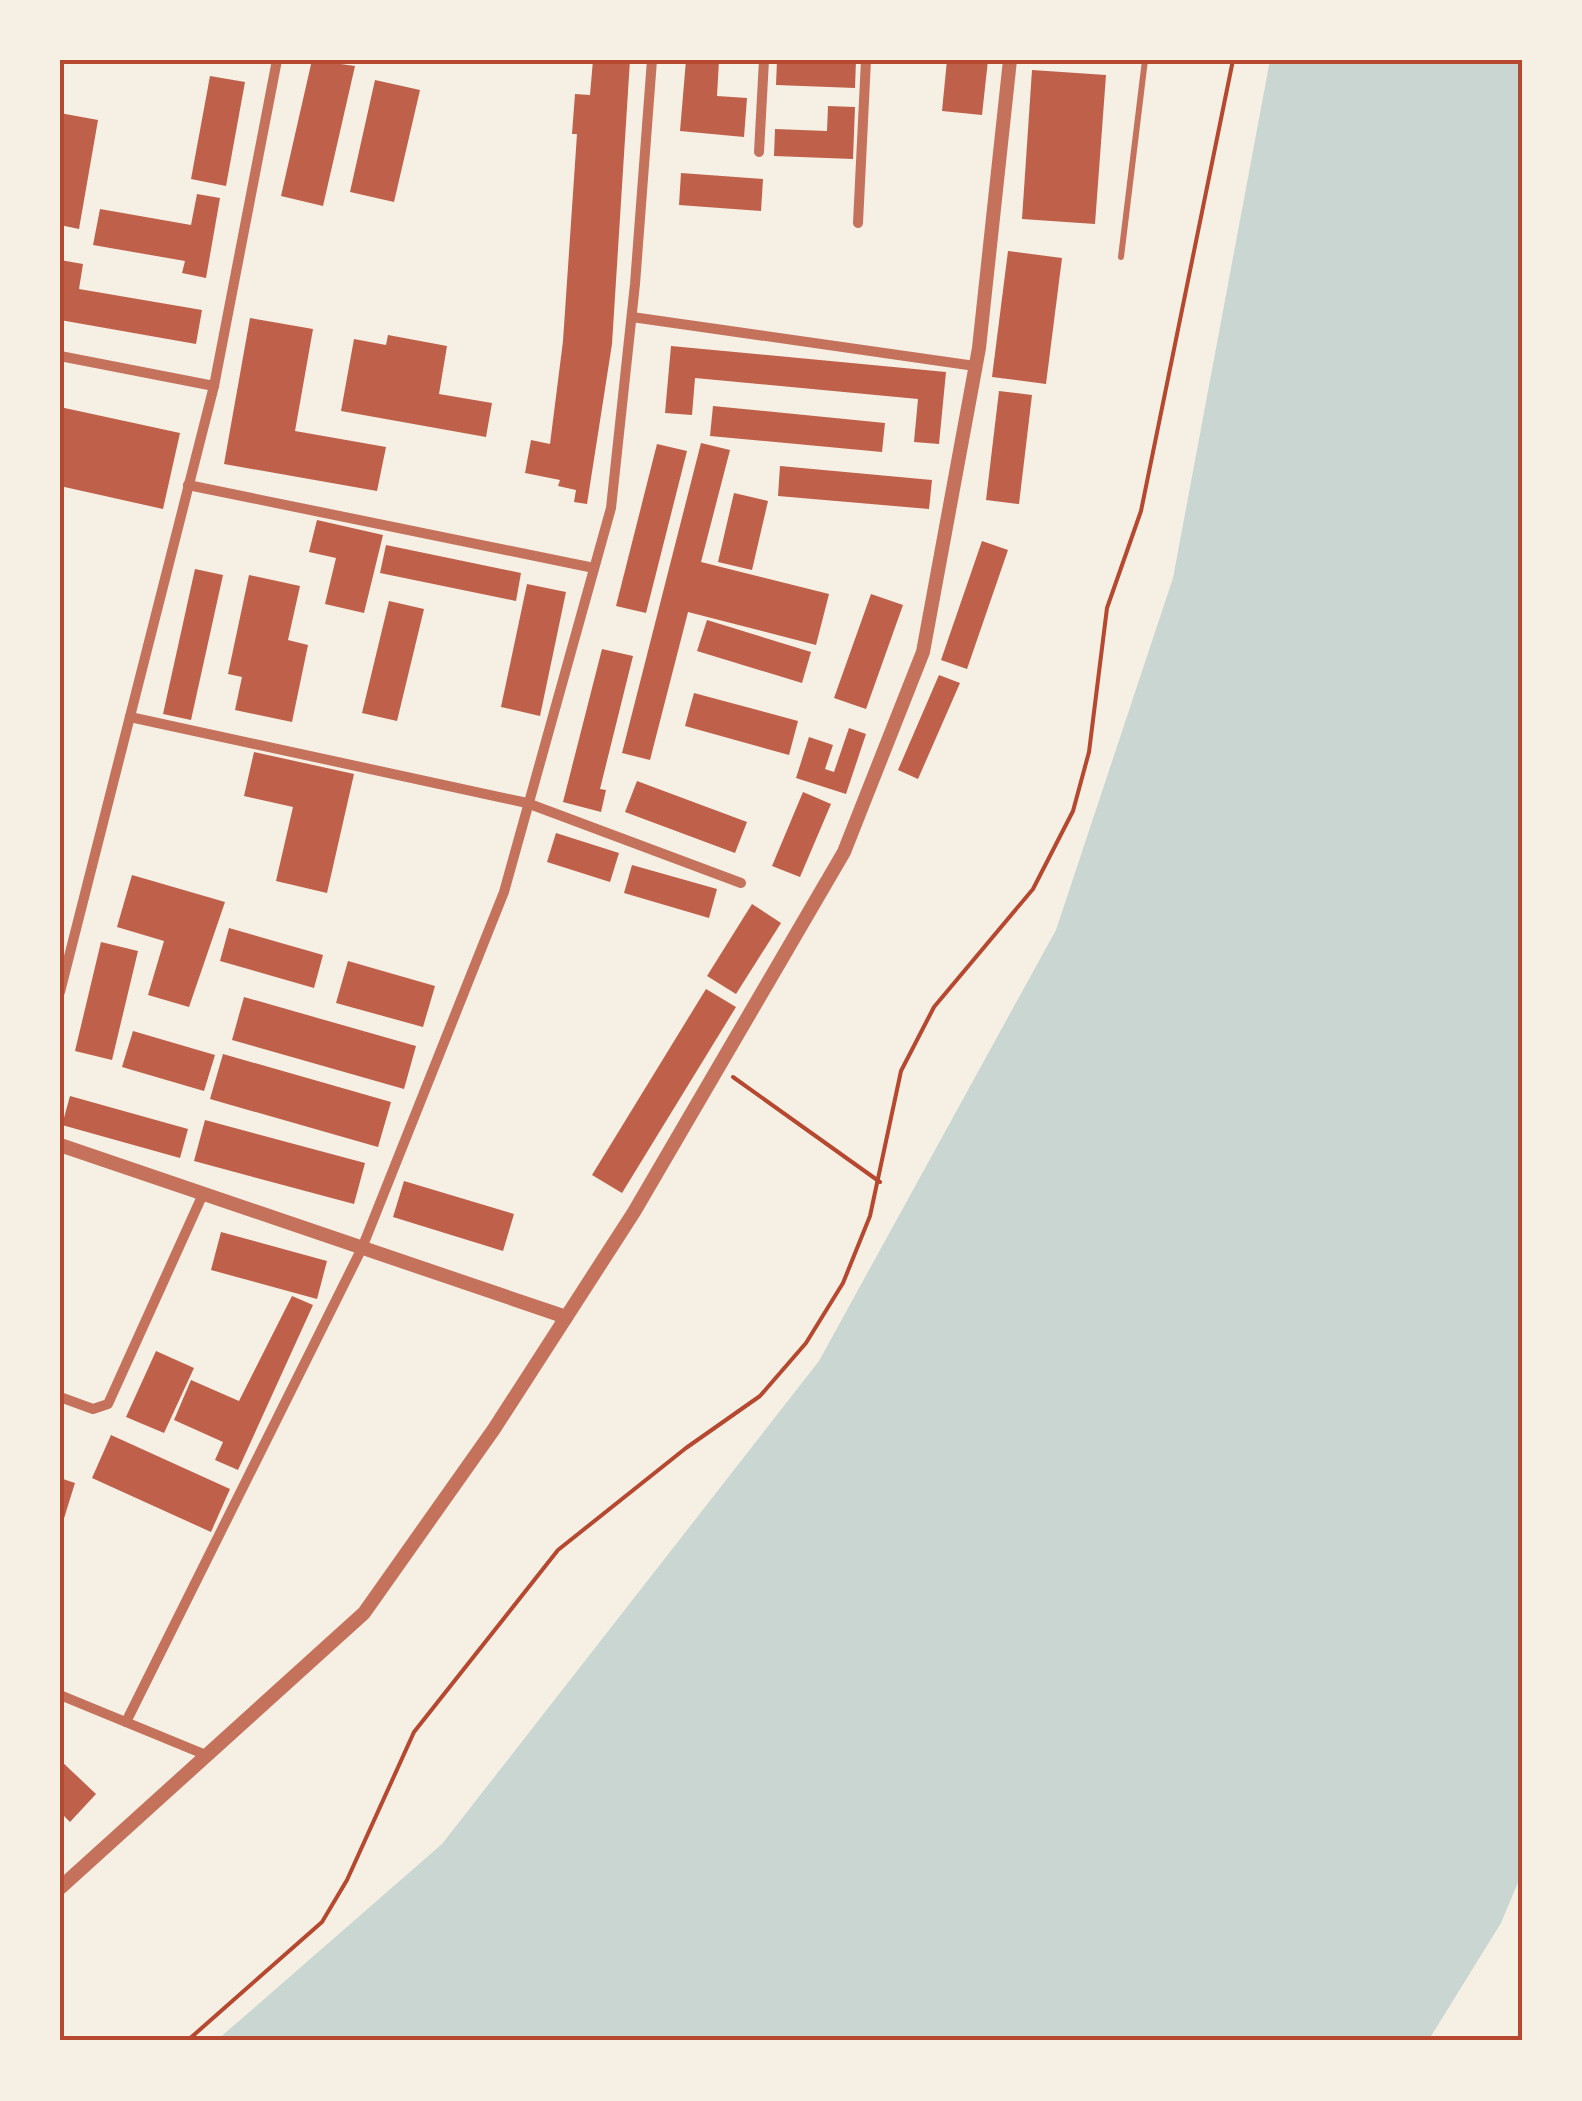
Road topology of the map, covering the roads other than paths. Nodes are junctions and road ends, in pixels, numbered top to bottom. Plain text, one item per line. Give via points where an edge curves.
1 (277, 60) edge
2 (652, 60) edge
3 (764, 60) edge
4 (866, 60) edge
5 (1010, 60) edge
6 (1145, 60) edge
7 (760, 152) dead end
8 (858, 223) dead end
9 (1121, 257) dead end
10 (632, 317) junction
11 (60, 356) edge
12 (975, 366) junction
13 (214, 386) junction
14 (188, 485) junction
15 (594, 568) junction
16 (130, 718) junction
17 (527, 803) junction
18 (741, 883) dead end
19 (60, 992) edge
20 (60, 1145) edge
21 (204, 1194) junction
22 (362, 1248) junction
23 (566, 1317) junction
24 (60, 1397) edge
25 (60, 1695) edge
26 (126, 1722) junction
27 (206, 1754) junction
28 (60, 1888) edge

1 - 13 street
2 - 10 street
3 - 7 street
4 - 8 street
5 - 12 street
6 - 9 lane
10 - 12 street
10 - 15 street via 611,508
11 - 13 street
12 - 23 street via 923,652 844,852
13 - 14 street
14 - 15 street
14 - 16 street
15 - 17 street
16 - 17 street
16 - 19 street
17 - 18 street
17 - 22 street via 504,892
20 - 21 street
21 - 22 street
21 - 24 street via 108,1404 93,1408
22 - 23 street
22 - 26 street
23 - 27 street via 364,1613
25 - 26 street
26 - 27 street
27 - 28 street

